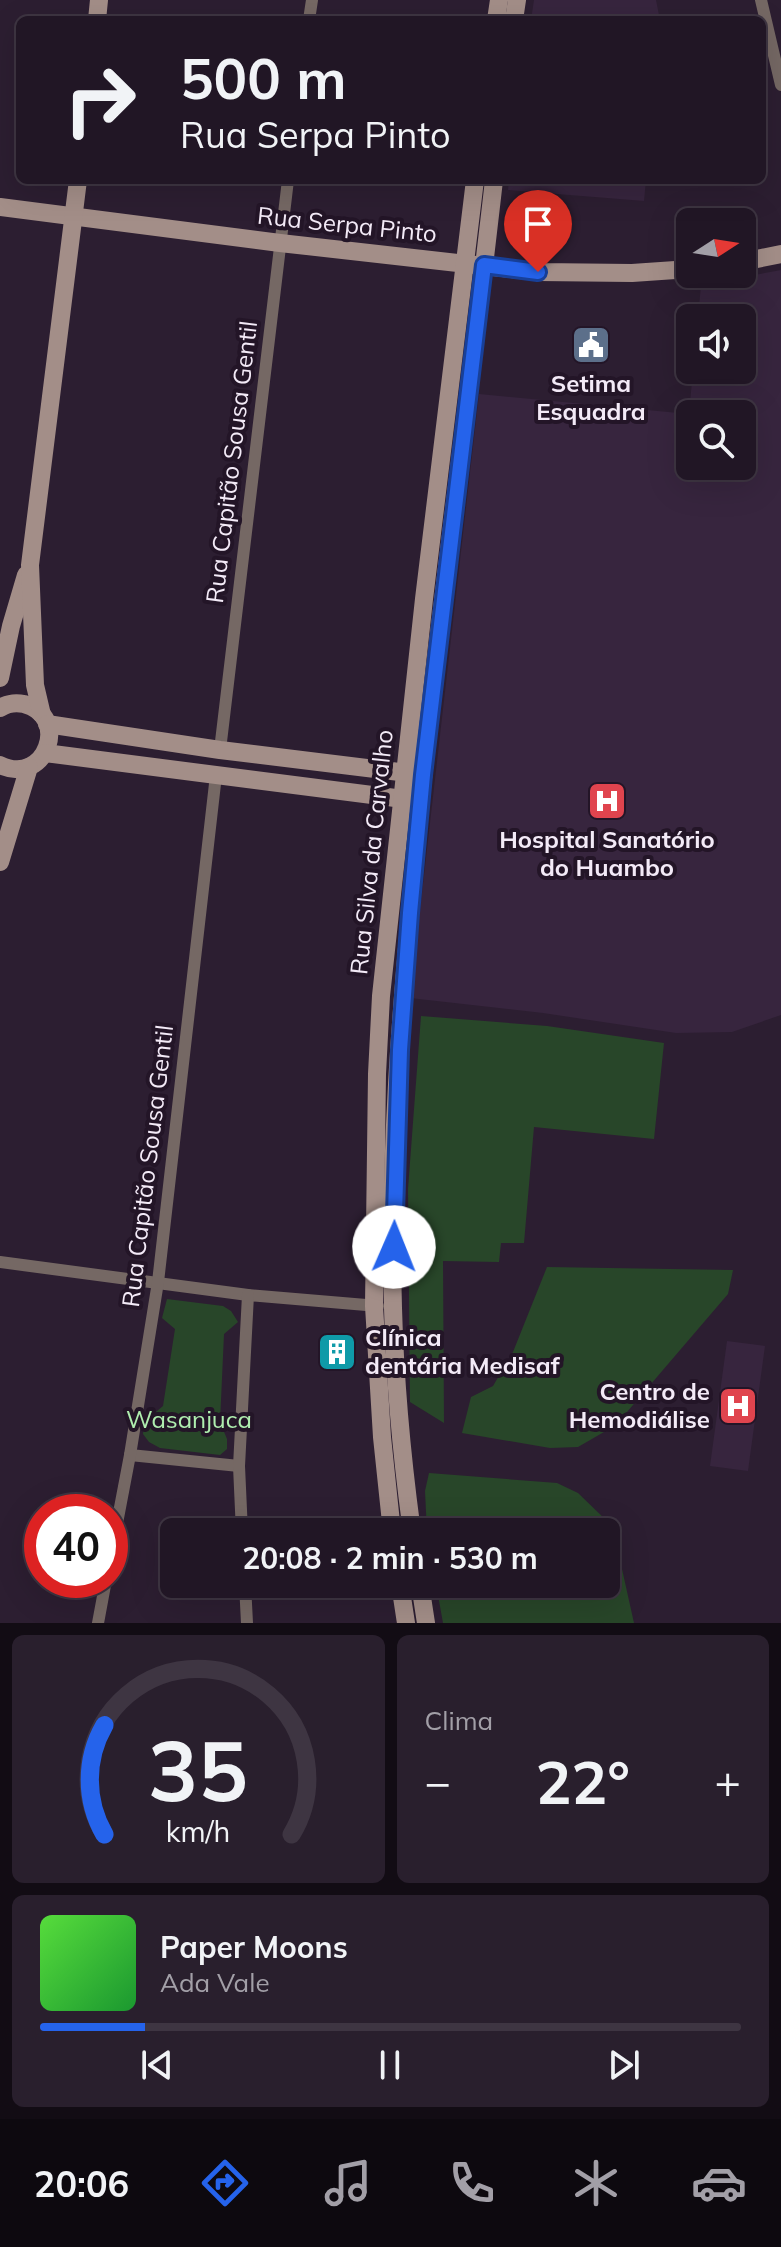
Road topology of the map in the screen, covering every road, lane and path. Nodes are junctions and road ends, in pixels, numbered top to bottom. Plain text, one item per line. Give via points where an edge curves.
1 (766, 21) edge
2 (781, 85) edge
3 (78, 184) edge
4 (287, 184) edge
5 (475, 184) edge
6 (494, 184) edge
7 (0, 207) edge
8 (74, 216) junction
9 (280, 243) junction
10 (781, 254) edge
11 (756, 259) edge
12 (465, 263) junction
13 (484, 265) junction
14 (676, 270) edge
15 (452, 362) junction
16 (471, 365) junction
17 (446, 497) junction
18 (30, 565) junction
19 (0, 678) edge
20 (0, 708) edge
21 (44, 719) junction
22 (220, 750) junction
23 (45, 753) junction
24 (0, 765) edge
25 (29, 767) junction
26 (414, 774) junction
27 (216, 775) junction
28 (401, 799) junction
29 (420, 802) junction
30 (0, 862) edge
31 (377, 1074) junction
32 (398, 1076) junction
33 (385, 1187) junction
34 (0, 1262) edge
35 (158, 1282) junction
36 (248, 1295) junction
37 (384, 1306) junction
38 (130, 1455) junction
39 (239, 1466) junction
40 (123, 1494) edge
41 (241, 1518) edge
42 (391, 1518) edge
43 (410, 1518) edge
44 (103, 1598) edge
45 (246, 1598) edge
46 (402, 1598) edge
47 (422, 1598) edge
48 (98, 1623) edge
49 (247, 1623) edge
50 (406, 1623) edge
51 (426, 1623) edge

1 - 2 street
3 - 8 street
4 - 9 street, Rua Capitão Sousa Gentil
5 - 12 street, Rua Silva da Carvalho
6 - 13 street, Rua Silva da Carvalho
7 - 8 street, Rua Serpa Pinto
8 - 9 street, Rua Serpa Pinto
8 - 18 street
9 - 12 street, Rua Serpa Pinto
9 - 22 street, Rua Capitão Sousa Gentil
10 - 11 street
12 - 13 street, Rua Serpa Pinto
12 - 15 street, Rua Silva da Carvalho
13 - 14 street, Rua Serpa Pinto via 538,272
13 - 16 street, Rua Silva da Carvalho
15 - 16 street
15 - 17 street, Rua Silva da Carvalho
16 - 17 street, Rua Silva da Carvalho
17 - 26 street, Rua Silva da Carvalho
18 - 19 street
18 - 21 street via 35,685
20 - 21 street via 31,706
21 - 22 street
21 - 23 street via 49,743
22 - 26 street
23 - 25 street
23 - 27 street
24 - 25 street
25 - 30 street
26 - 28 street, Rua Silva da Carvalho
26 - 29 street, Rua Silva da Carvalho
27 - 28 street
27 - 35 street, Rua Capitão Sousa Gentil
28 - 29 street
28 - 31 street, Rua Silva da Carvalho
29 - 32 street, Rua Silva da Carvalho
31 - 32 street
31 - 33 street, Rua Silva da Carvalho
32 - 33 street, Rua Silva da Carvalho
33 - 37 street, Rua Silva da Carvalho
34 - 35 street
35 - 36 street
35 - 38 street, Rua Capitão Sousa Gentil
36 - 37 street
36 - 39 street
37 - 42 street, Rua Silva da Carvalho via 382,1437
37 - 43 street, Rua Silva da Carvalho
38 - 39 street
38 - 40 street, Rua Capitão Sousa Gentil
39 - 41 street
44 - 48 street
45 - 49 street
46 - 50 street
47 - 51 street

